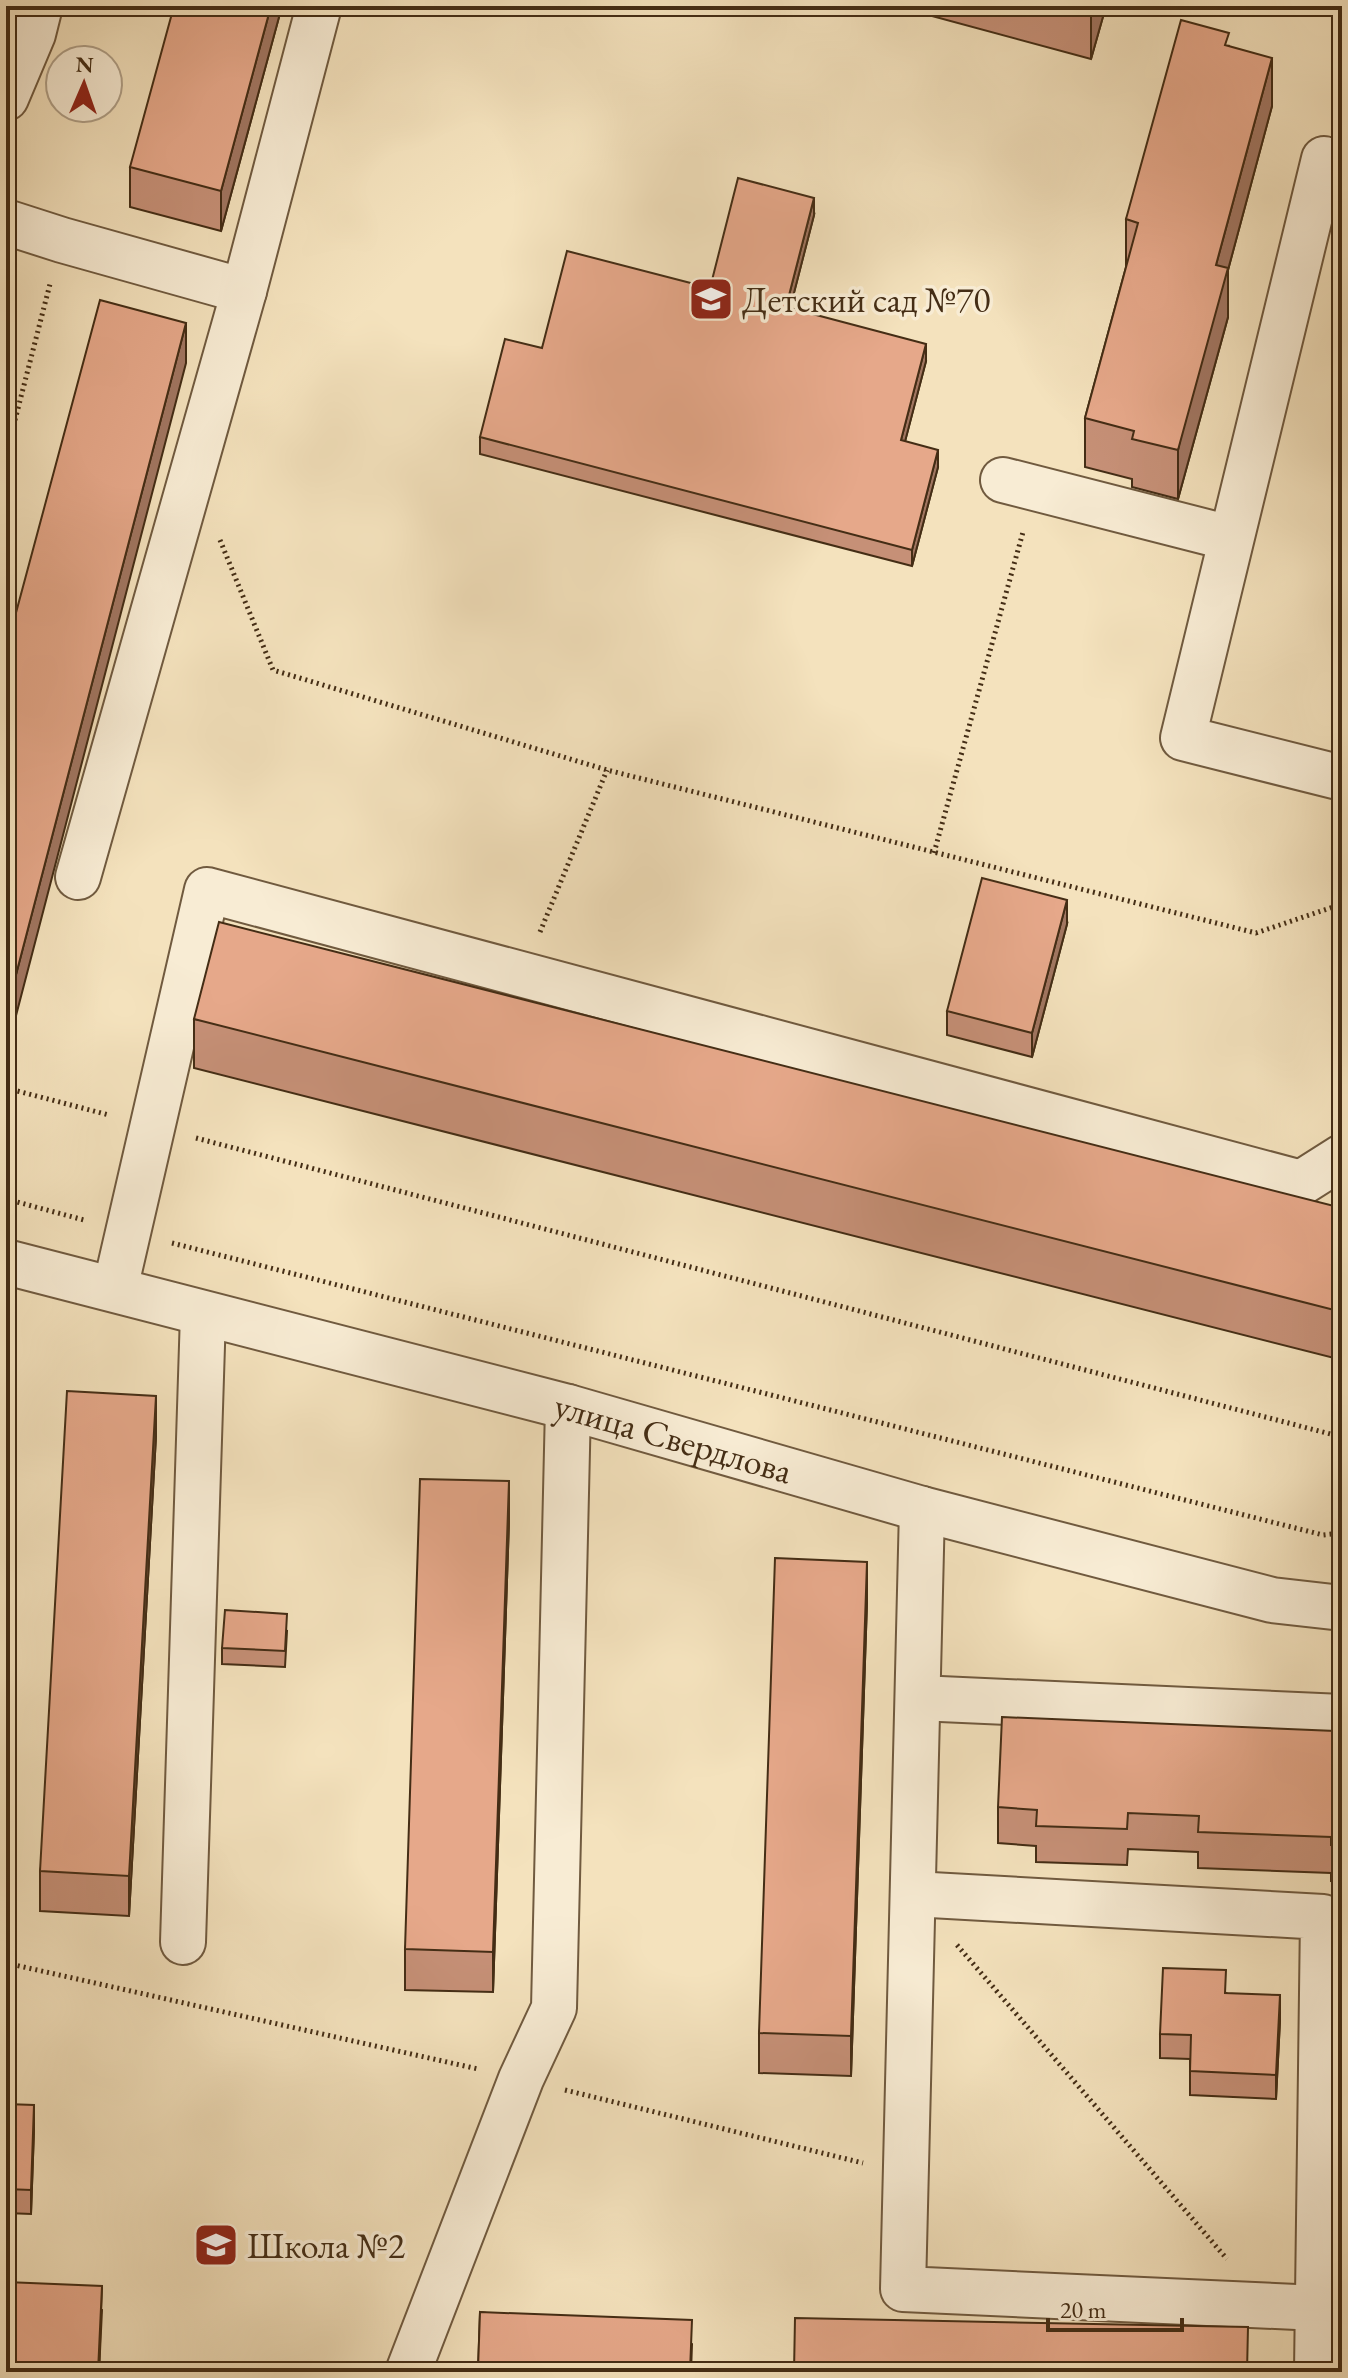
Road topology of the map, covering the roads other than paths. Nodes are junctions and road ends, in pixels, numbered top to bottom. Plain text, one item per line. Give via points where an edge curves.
1 (40, 6) edge
2 (319, 6) edge
3 (6, 98) edge
4 (1324, 159) dead end
5 (6, 222) edge
6 (244, 291) junction
7 (1019, 484) road end
8 (1230, 538) junction
9 (1342, 778) edge
10 (78, 877) dead end
11 (1342, 1157) edge
12 (6, 1262) edge
13 (115, 1289) junction
14 (203, 1314) junction
15 (568, 1407) junction
16 (922, 1509) junction
17 (1342, 1608) edge
18 (918, 1698) junction
19 (1342, 1717) edge
20 (913, 1894) junction
21 (183, 1942) dead end
22 (1318, 2308) junction
23 (408, 2372) edge
24 (1317, 2372) edge

1 - 3 street
2 - 6 street
4 - 8 street
5 - 6 street
6 - 10 street
7 - 8 street
8 - 9 street via 1183,738
11 - 13 street via 1301,1183 207,890
12 - 13 street, улица Свердлова
13 - 14 street, улица Свердлова
14 - 15 street, улица Свердлова
14 - 21 street
15 - 16 street, улица Свердлова
15 - 23 street via 554,2008 521,2079
16 - 17 street, улица Свердлова via 1272,1600
16 - 18 street
18 - 19 street
18 - 20 street
20 - 22 street via 1323,1917
20 - 22 street via 903,2289
22 - 24 street

